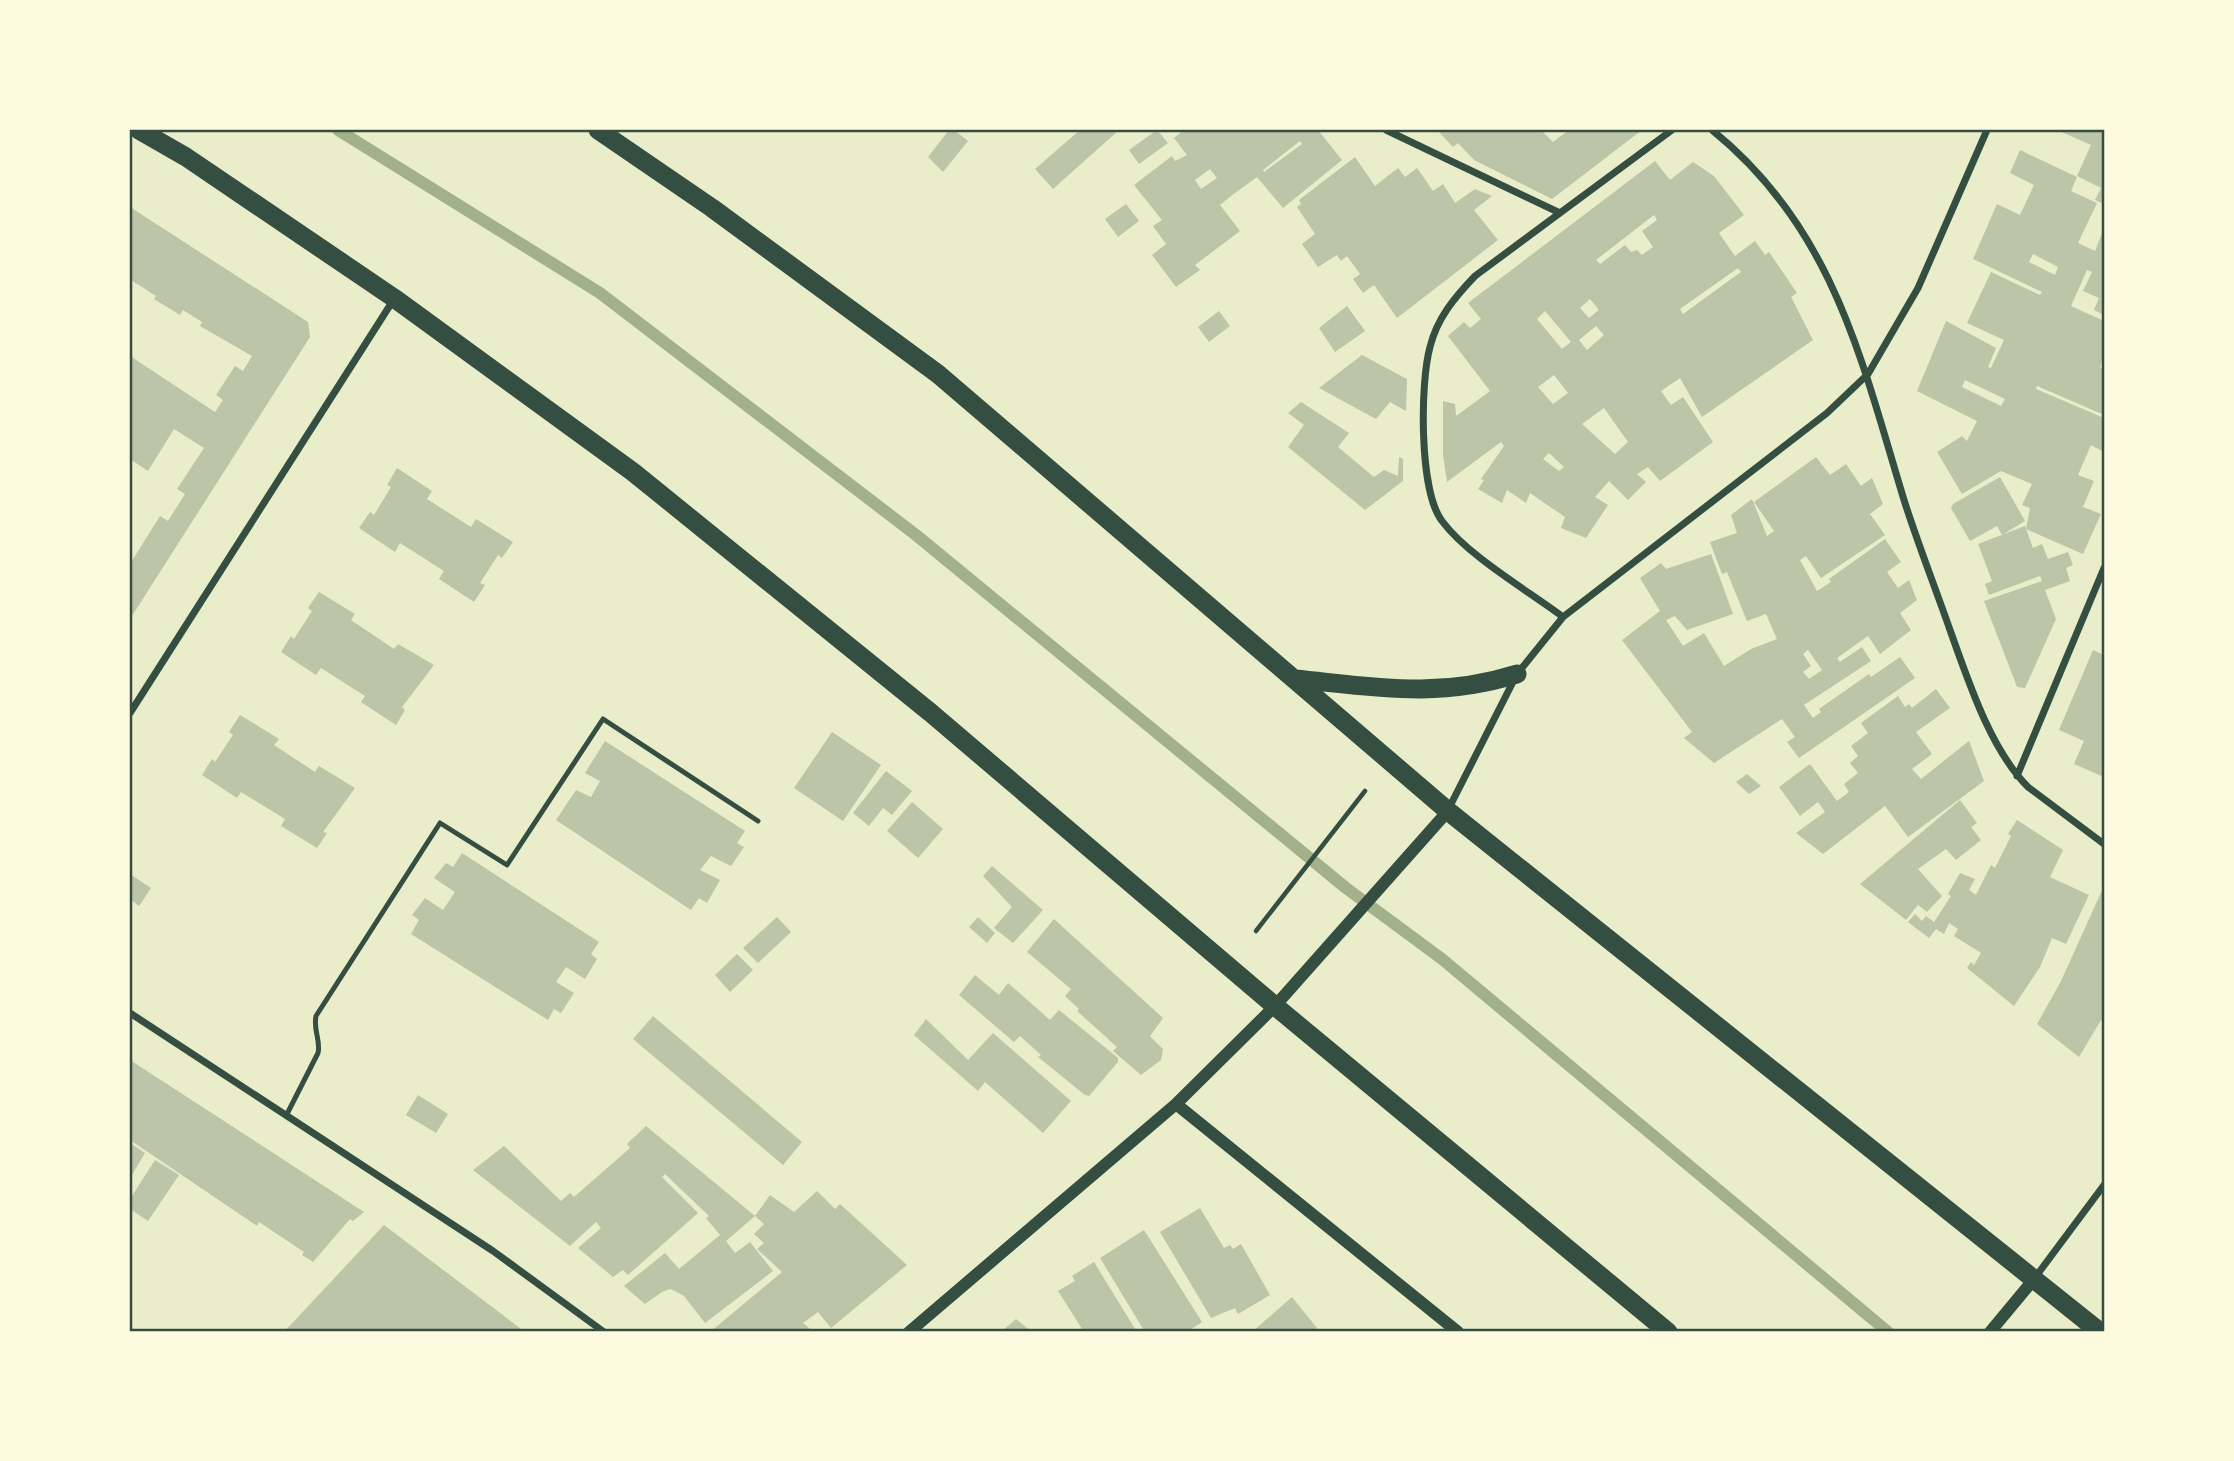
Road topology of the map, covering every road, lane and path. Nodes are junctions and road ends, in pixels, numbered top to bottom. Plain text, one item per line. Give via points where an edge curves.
1 (139, 130) edge
2 (598, 130) edge
3 (1386, 130) edge
4 (1672, 130) edge
5 (1712, 130) edge
6 (1987, 130) edge
7 (1560, 213) junction
8 (394, 299) junction
9 (1868, 374) junction
10 (2105, 568) edge
11 (1563, 617) junction
12 (1517, 674) junction
13 (1295, 679) junction
14 (130, 713) edge
15 (2017, 776) junction
16 (1365, 791) dead end
17 (1448, 811) junction
18 (758, 821) dead end
19 (2105, 844) edge
20 (1256, 931) dead end
21 (1275, 1006) junction
22 (130, 1013) edge
23 (1175, 1104) junction
24 (286, 1116) junction
25 (2105, 1185) edge
26 (2034, 1279) junction
27 (604, 1332) edge
28 (909, 1332) edge
29 (1458, 1332) edge
30 (1668, 1332) edge
31 (1990, 1332) edge
32 (2100, 1332) edge

1 - 8 highway
2 - 13 highway via 938,374
3 - 7 street
4 - 7 street
5 - 9 street via 1770,185 1798,222 1826,270
6 - 9 street via 1918,288
7 - 11 street via 1475,276 1448,304 1430,347 1423,408 1426,467 1439,518 1457,538
8 - 14 street
8 - 21 highway via 633,472 931,713
9 - 11 street via 1827,413
9 - 15 street via 1905,502 1970,685
10 - 15 street
11 - 12 street
12 - 13 highway via 1479,686 1421,691
12 - 17 street
13 - 17 highway
15 - 19 street
16 - 20 path
17 - 21 street
17 - 26 highway
18 - 24 lane via 603,719 507,865 440,823 316,1016 313,1028 318,1053
21 - 23 street
21 - 30 highway
22 - 24 street
23 - 28 street
23 - 29 street
24 - 27 street via 493,1251
25 - 26 street
26 - 31 street
26 - 32 highway

